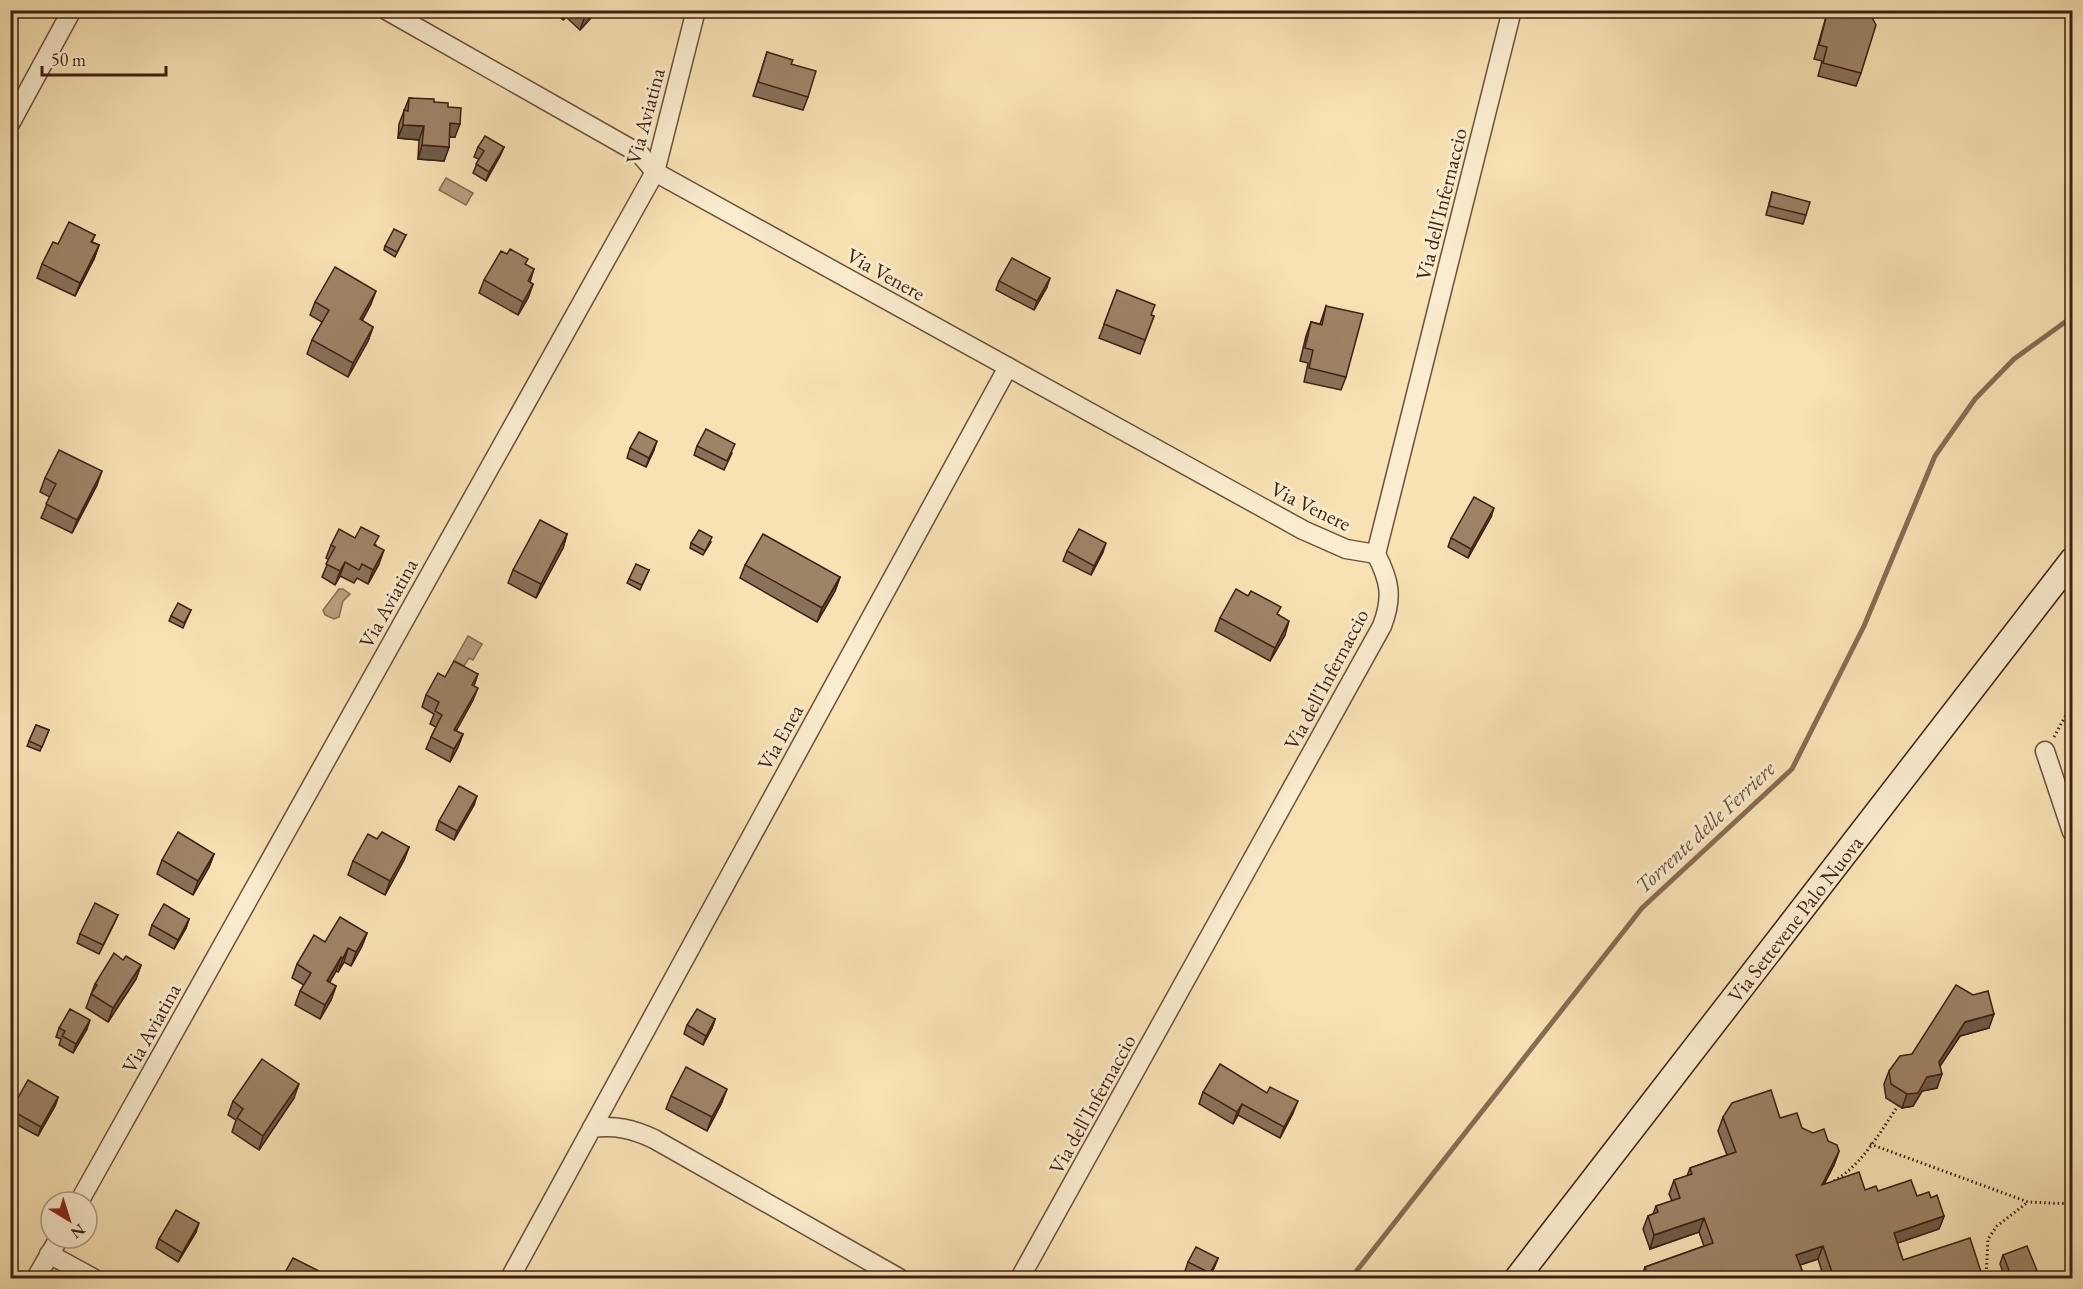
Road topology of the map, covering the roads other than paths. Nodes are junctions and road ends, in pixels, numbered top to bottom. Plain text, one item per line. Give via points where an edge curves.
1 (72, 10) edge
2 (386, 10) edge
3 (696, 10) edge
4 (1512, 10) edge
5 (10, 124) edge
6 (655, 172) junction
7 (1008, 367) junction
8 (1376, 554) junction
9 (2073, 560) edge
10 (2045, 752) road end
11 (2073, 832) edge
12 (592, 1128) junction
13 (86, 1190) edge
14 (52, 1250) edge
15 (50, 1254) junction
16 (36, 1278) edge
17 (93, 1278) edge
18 (510, 1278) edge
19 (899, 1278) edge
20 (1020, 1278) edge
21 (1517, 1278) edge

1 - 5 street
2 - 6 street, Via Venere via 640,154
3 - 6 street, Via Aviatina
4 - 8 street, Via dell'Infernaccio
6 - 7 street, Via Venere
6 - 13 street, Via Aviatina
7 - 8 street, Via Venere via 1311,535 1346,549
7 - 12 street, Via Enea
8 - 20 street, Via dell'Infernaccio via 1389,590 1379,634
9 - 21 main road, Via Settevene Palo Nuova
10 - 11 street
12 - 18 street
12 - 19 street via 616,1127 646,1135
14 - 15 street
15 - 16 street
15 - 17 street

